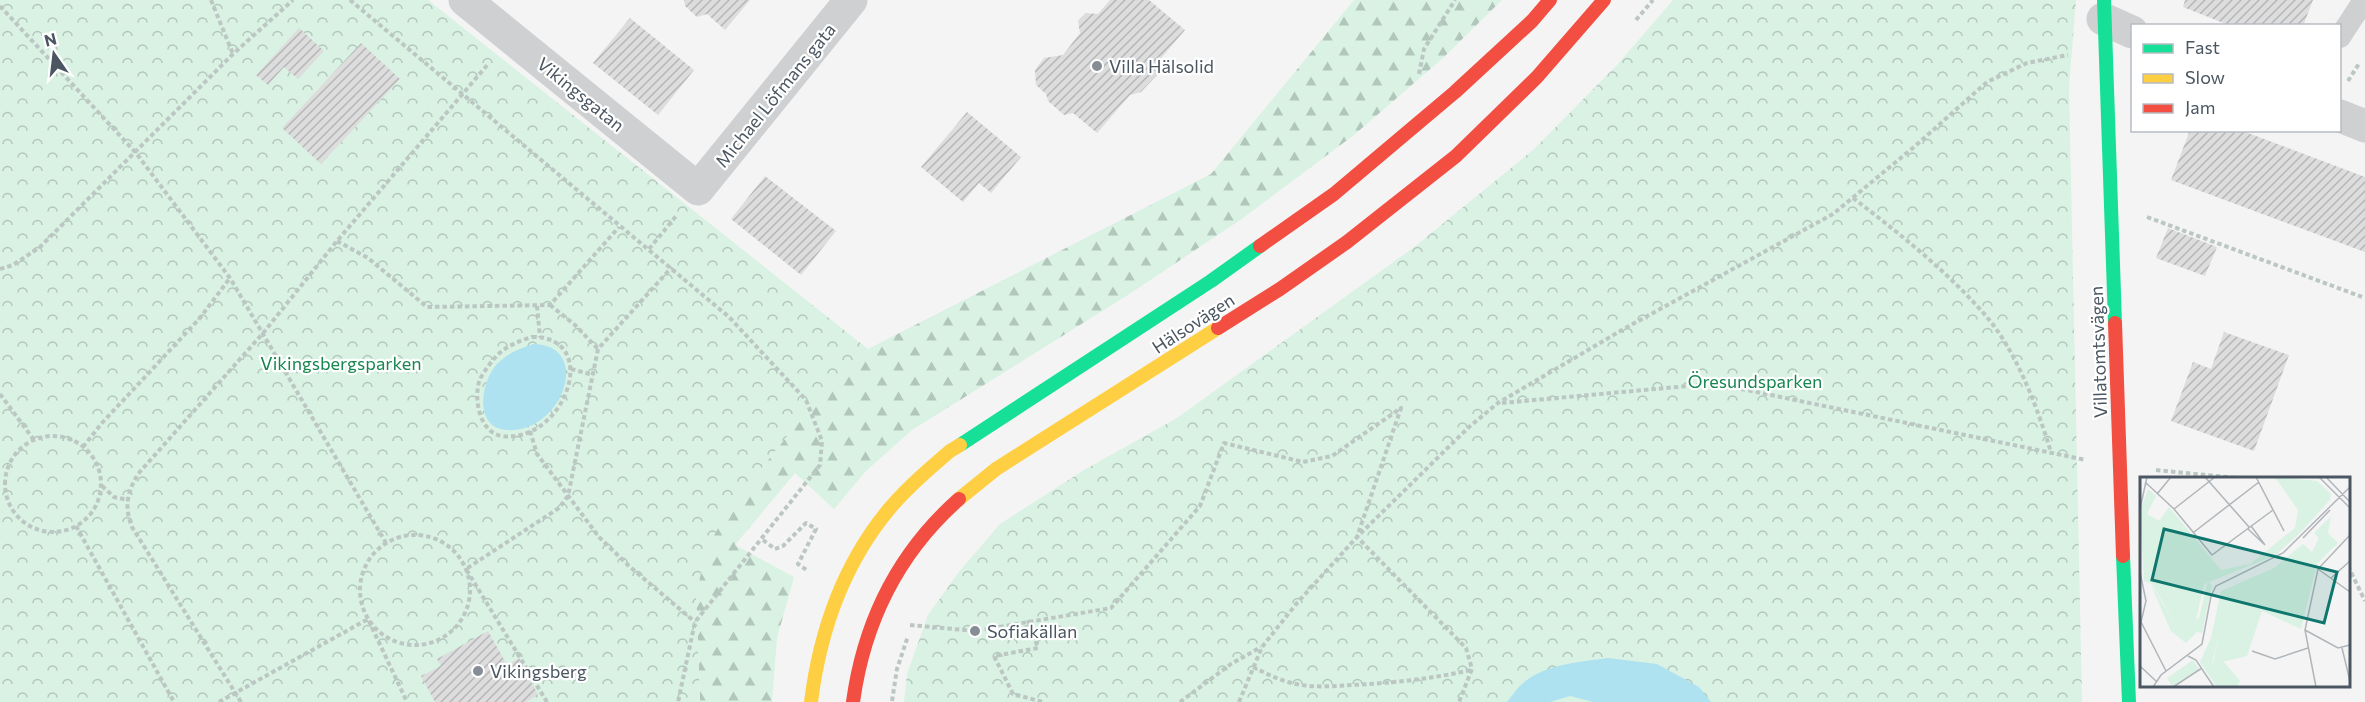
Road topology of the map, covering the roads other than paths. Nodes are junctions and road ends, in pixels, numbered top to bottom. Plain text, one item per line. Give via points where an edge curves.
1 (465, 0) edge
2 (851, 0) edge
3 (1551, 0) edge
4 (1604, 0) edge
5 (2364, 0) edge
6 (2103, 23) edge
7 (2131, 31) edge
8 (2341, 35) edge
9 (2342, 102) edge
10 (2365, 126) edge
11 (698, 189) joint
12 (811, 702) edge
13 (854, 702) edge
14 (2129, 702) edge

1 - 11 street, Vikingsgatan
2 - 11 street, Michael Löfmans gata
3 - 12 main road, Hälsovägen via 1455,92 1334,194 1211,281 950,451 915,483 871,532 839,590 819,647
4 - 13 main road, Hälsovägen via 1537,76 1455,156 1347,242 1280,289 1007,462 955,502 917,543 876,610 863,646
5 - 8 lane
6 - 7 street
6 - 14 main road, Villatomtsvägen
9 - 10 street

